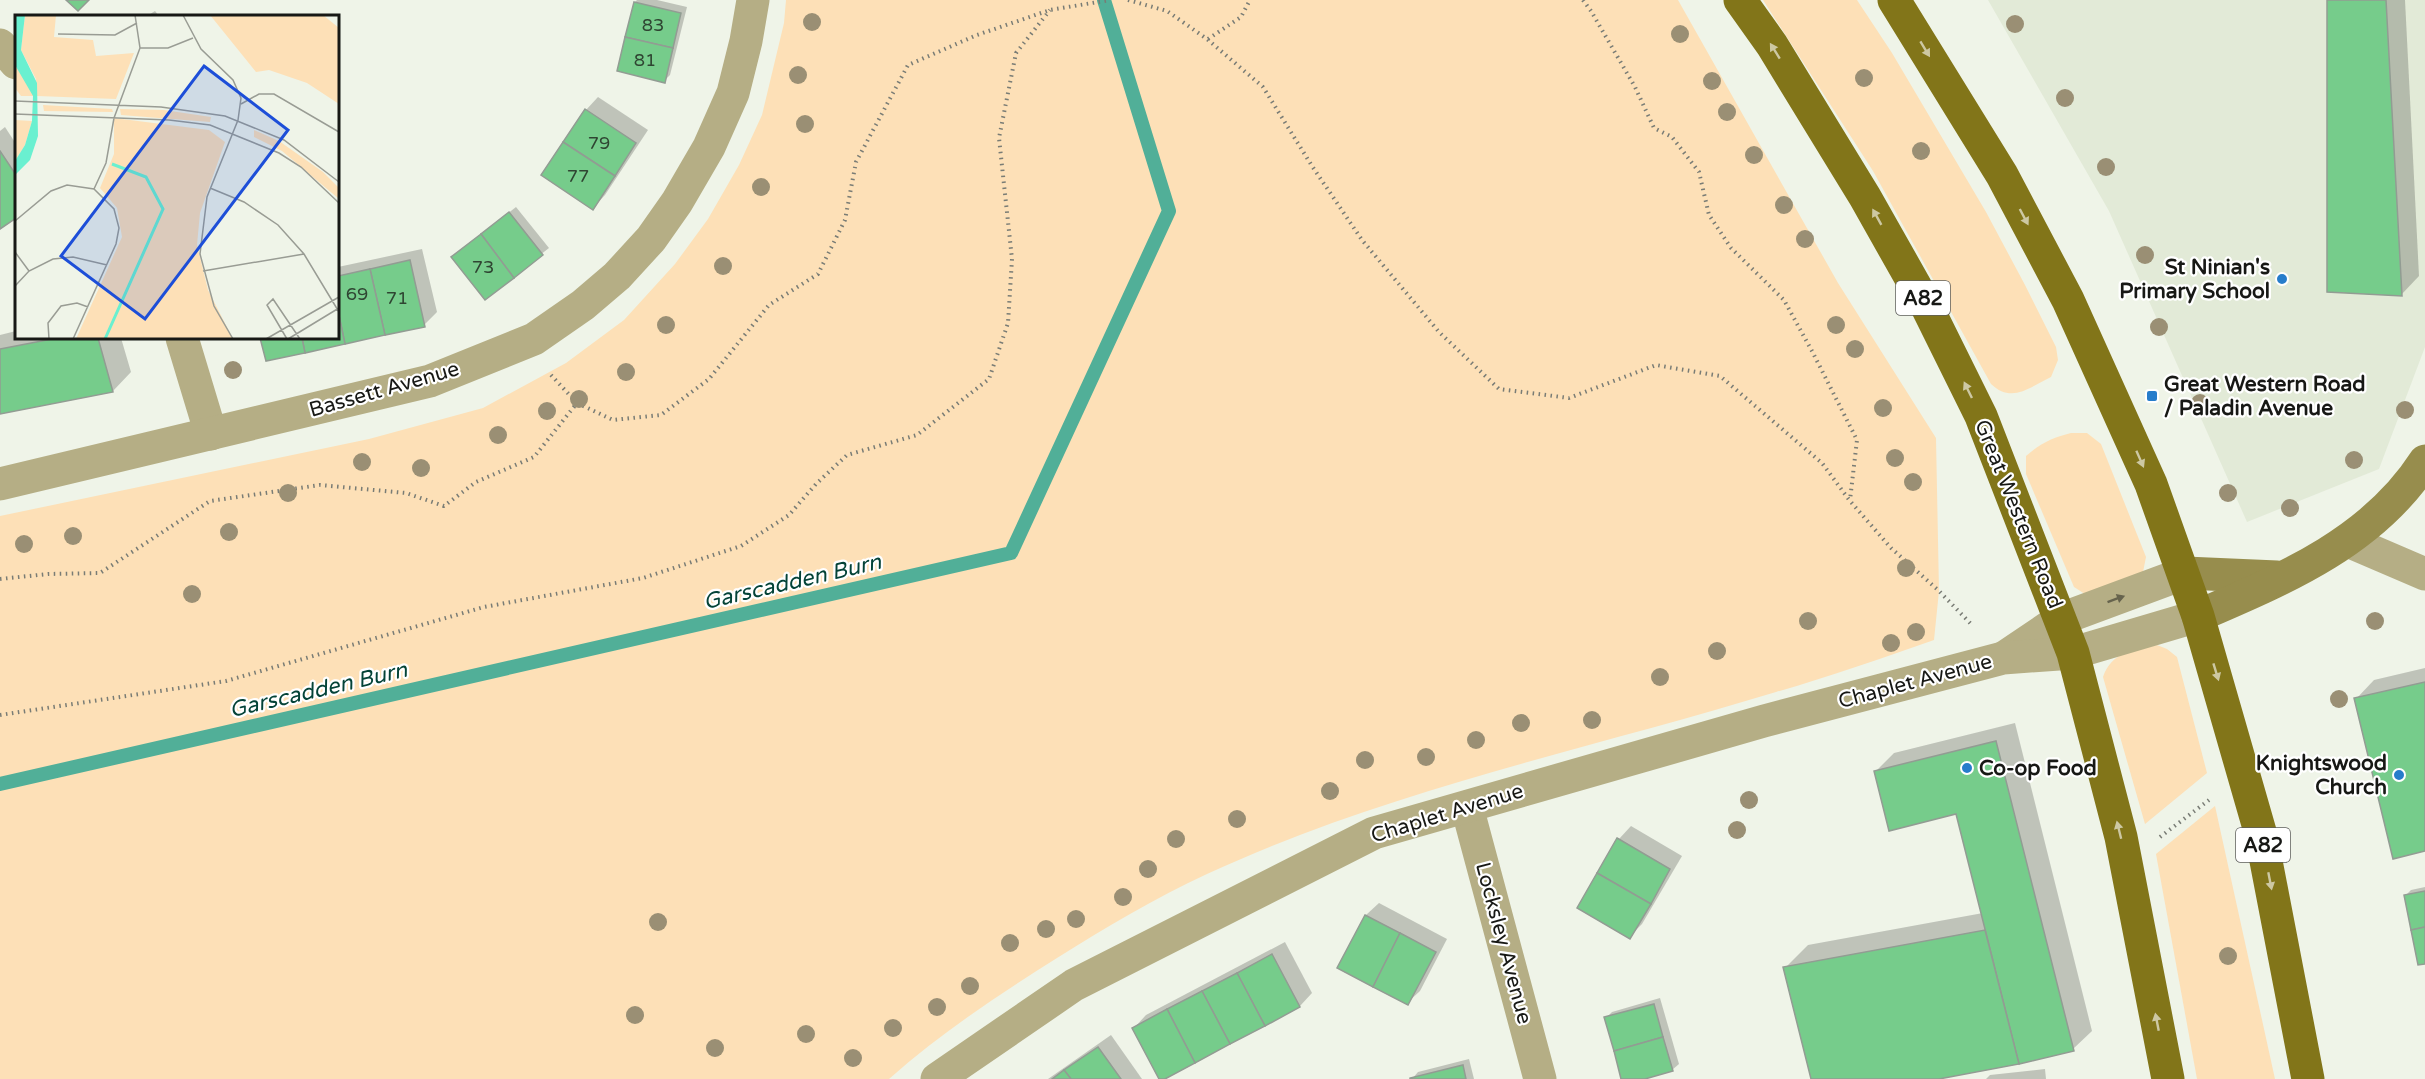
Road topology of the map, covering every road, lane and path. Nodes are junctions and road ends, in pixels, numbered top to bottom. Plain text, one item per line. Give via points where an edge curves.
1 (753, 0) edge
2 (1110, 0) edge
3 (1128, 0) edge
4 (1250, 0) edge
5 (1583, 0) edge
6 (1740, 0) edge
7 (1894, 0) edge
8 (1085, 4) dead end
9 (1050, 10) dead end
10 (1207, 39) junction
11 (0, 45) edge
12 (15, 62) edge
13 (182, 339) edge
14 (211, 434) junction
15 (2425, 461) edge
16 (0, 484) edge
17 (1850, 501) junction
18 (2348, 541) junction
19 (2185, 573) junction
20 (2425, 574) edge
21 (2285, 578) junction
22 (1939, 591) dead end
23 (2199, 616) junction
24 (2061, 619) junction
25 (2073, 653) junction
26 (2003, 658) junction
27 (0, 715) edge
28 (2244, 773) junction
29 (1467, 807) junction
30 (2126, 863) junction
31 (938, 1079) edge
32 (1540, 1079) edge
33 (2168, 1079) edge
34 (2308, 1079) edge

1 - 14 street, Bassett Avenue via 733,93 709,147 651,239 583,305 534,339 430,381
2 - 8 path
3 - 10 path via 1167,11
4 - 10 path via 1241,17
5 - 17 path via 1635,87 1654,128 1672,137 1699,172 1709,215 1731,248 1784,300 1813,353 1857,440
24 -> 6 main road, Great Western Road / A82 via 1981,416 1926,305 1865,197
7 -> 19 main road, A82 via 2002,175 2068,300 2151,484
9 - 27 path via 1016,53 999,138 1012,259 1008,323 989,379 917,435 847,455 789,515 741,546 643,578 484,607 226,681
10 - 17 path via 1263,87 1362,240 1439,332 1499,389 1569,398 1656,365 1720,376 1821,463
11 - 12 street
13 - 14 street
14 - 16 street, Bassett Avenue
15 - 18 street via 2395,501
17 - 22 path via 1891,548
18 - 20 street
18 - 21 street
19 - 21 street
19 - 23 main road, A82
24 -> 19 street, Chaplet Avenue
21 - 23 street
23 - 25 street, Chaplet Avenue
23 -> 28 main road, A82
24 - 25 main road, Great Western Road / A82
24 - 26 street, Chaplet Avenue
25 - 26 street, Chaplet Avenue
30 -> 25 main road, Great Western Road / A82
26 - 29 street, Chaplet Avenue via 1764,720
28 - 30 path
28 -> 34 main road, A82 via 2262,835
29 - 31 street, Chaplet Avenue via 1374,832 1074,985
29 - 32 street, Locksley Avenue
33 -> 30 main road, Great Western Road / A82

